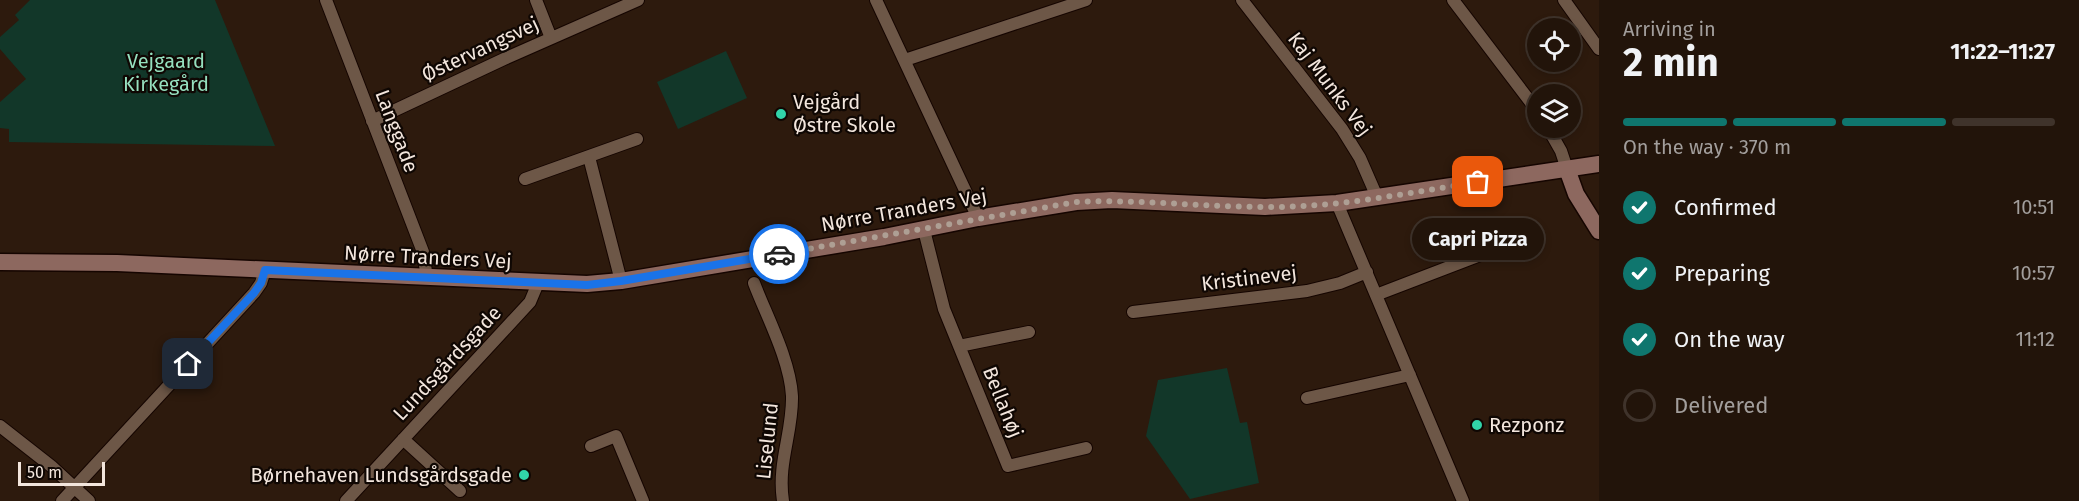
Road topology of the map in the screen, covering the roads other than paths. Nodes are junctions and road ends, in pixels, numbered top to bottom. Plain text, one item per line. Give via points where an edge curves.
1 (326, 0) edge
2 (536, 0) edge
3 (638, 0) edge
4 (876, 0) edge
5 (1086, 0) edge
6 (1242, 0) edge
7 (1453, 0) edge
8 (1564, 0) edge
9 (550, 38) junction
10 (1599, 50) edge
11 (905, 60) junction
12 (1527, 98) edge
13 (372, 121) junction
14 (1554, 138) edge
15 (637, 139) dead end
16 (589, 157) junction
17 (1599, 164) edge
18 (1567, 169) junction
19 (525, 179) dead end
20 (1377, 197) junction
21 (1337, 203) junction
22 (978, 218) junction
23 (924, 230) junction
24 (1599, 231) edge
25 (1509, 244) dead end
26 (0, 262) edge
27 (265, 270) junction
28 (1367, 272) junction
29 (427, 278) junction
30 (621, 281) junction
31 (537, 283) junction
32 (754, 283) dead end
33 (1376, 295) junction
34 (1133, 312) dead end
35 (1029, 332) dead end
36 (959, 346) junction
37 (1410, 375) junction
38 (1306, 398) dead end
39 (0, 426) edge
40 (403, 439) junction
41 (591, 446) dead end
42 (1086, 448) dead end
43 (75, 487) junction
44 (460, 491) dead end
45 (641, 500) edge
46 (62, 501) edge
47 (89, 501) edge
48 (345, 501) edge
49 (783, 501) edge
50 (1463, 501) edge

1 - 13 street, Langgade
2 - 9 street
3 - 9 street, Østervangsvej
4 - 11 street
5 - 11 street
6 - 20 street, Kaj Munks Vej via 1342,129
7 - 12 street
8 - 10 street
9 - 13 street, Østervangsvej
11 - 22 street
13 - 29 street, Langgade via 423,252
14 - 18 street
15 - 16 street
16 - 19 street
16 - 30 street
17 - 18 street, Nørre Tranders Vej
18 - 20 street, Nørre Tranders Vej
18 - 24 street via 1576,194
20 - 21 street, Nørre Tranders Vej
21 - 22 street, Nørre Tranders Vej via 1265,207 1112,200
21 - 28 street
22 - 23 street, Nørre Tranders Vej
23 - 30 street, Nørre Tranders Vej
23 - 36 street, Bellahøj via 944,309
25 - 33 street
26 - 27 street, Nørre Tranders Vej
27 - 29 street, Nørre Tranders Vej
27 - 43 street via 254,293
28 - 33 street
28 - 34 street, Kristinevej via 1307,291
29 - 31 street, Nørre Tranders Vej
30 - 31 street, Nørre Tranders Vej via 587,285
31 - 40 street, Lundsgårdsgade via 530,302
32 - 49 street, Liselund via 791,383 780,485
33 - 37 street
35 - 36 street, Bellahøj
36 - 42 street, Bellahøj via 1008,466
37 - 38 street
37 - 50 street
39 - 43 street
40 - 44 street, Lundsgårdsgade
40 - 48 street, Lundsgårdsgade
41 - 45 street via 616,436
43 - 46 street
43 - 47 street

